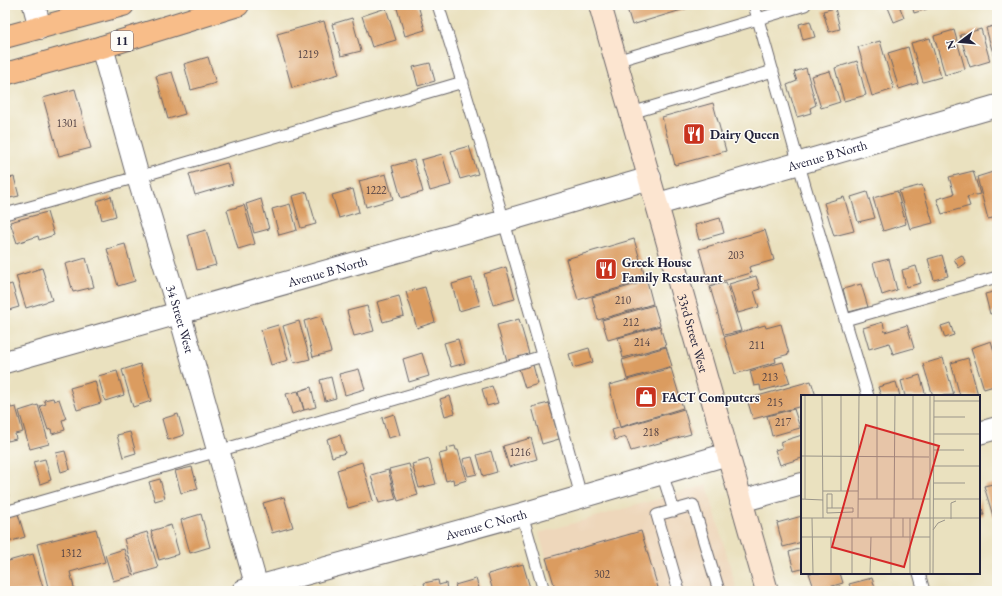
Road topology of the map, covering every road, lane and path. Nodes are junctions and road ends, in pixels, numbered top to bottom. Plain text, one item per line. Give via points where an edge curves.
1 (34, 5) edge
2 (123, 5) edge
3 (238, 5) edge
4 (438, 5) edge
5 (600, 5) edge
6 (754, 5) edge
7 (805, 5) edge
8 (758, 18) junction
9 (40, 28) junction
10 (5, 37) edge
11 (102, 47) junction
12 (616, 61) junction
13 (773, 71) junction
14 (5, 74) edge
15 (463, 82) junction
16 (997, 106) edge
17 (631, 113) junction
18 (799, 164) junction
19 (138, 177) junction
20 (650, 178) junction
21 (658, 204) junction
22 (5, 214) edge
23 (505, 221) junction
24 (997, 277) edge
25 (179, 312) junction
26 (845, 320) junction
27 (543, 356) junction
28 (5, 362) edge
29 (868, 395) edge
30 (997, 428) edge
31 (980, 433) edge
32 (218, 451) junction
33 (728, 454) junction
34 (662, 473) junction
35 (801, 484) edge
36 (581, 496) junction
37 (742, 502) junction
38 (674, 511) junction
39 (5, 512) edge
40 (522, 514) junction
41 (918, 574) edge
42 (252, 590) edge
43 (544, 591) edge
44 (679, 591) edge
45 (719, 591) edge
46 (767, 591) edge
47 (924, 591) edge

1 - 9 street
2 - 9 main road
3 - 11 main road, 11
4 - 15 lane
5 - 12 main road, 33rd Street West
6 - 8 lane
7 - 8 lane
8 - 12 lane
8 - 13 lane
9 - 10 main road
11 - 14 main road, 11
11 - 19 street, 34 Street West
12 - 17 main road, 33rd Street West
13 - 17 lane
13 - 18 lane
15 - 19 lane
15 - 23 lane
16 - 18 street, Avenue B North
17 - 20 main road, 33rd Street West
18 - 21 street, Avenue B North
18 - 26 lane
19 - 22 lane
19 - 25 street, 34 Street West
20 - 21 main road, 33rd Street West
20 - 23 street, Avenue B North
21 - 33 main road, 33rd Street West
23 - 25 street, Avenue B North
23 - 27 lane
24 - 26 lane
25 - 28 street, Avenue B North
25 - 32 street, 34 Street West
26 - 29 lane
27 - 32 lane
27 - 36 lane
30 - 31 street
32 - 39 lane
32 - 42 street, 34 Street West
33 - 34 street, Avenue C North
33 - 37 main road, 33rd Street West
34 - 36 street, Avenue C North
34 - 38 lane
35 - 37 street
36 - 40 street, Avenue C North
37 - 46 main road, 33rd Street West
38 - 44 lane via 657,516
38 - 45 lane via 693,505
40 - 42 street, Avenue C North
40 - 43 lane
41 - 47 lane

